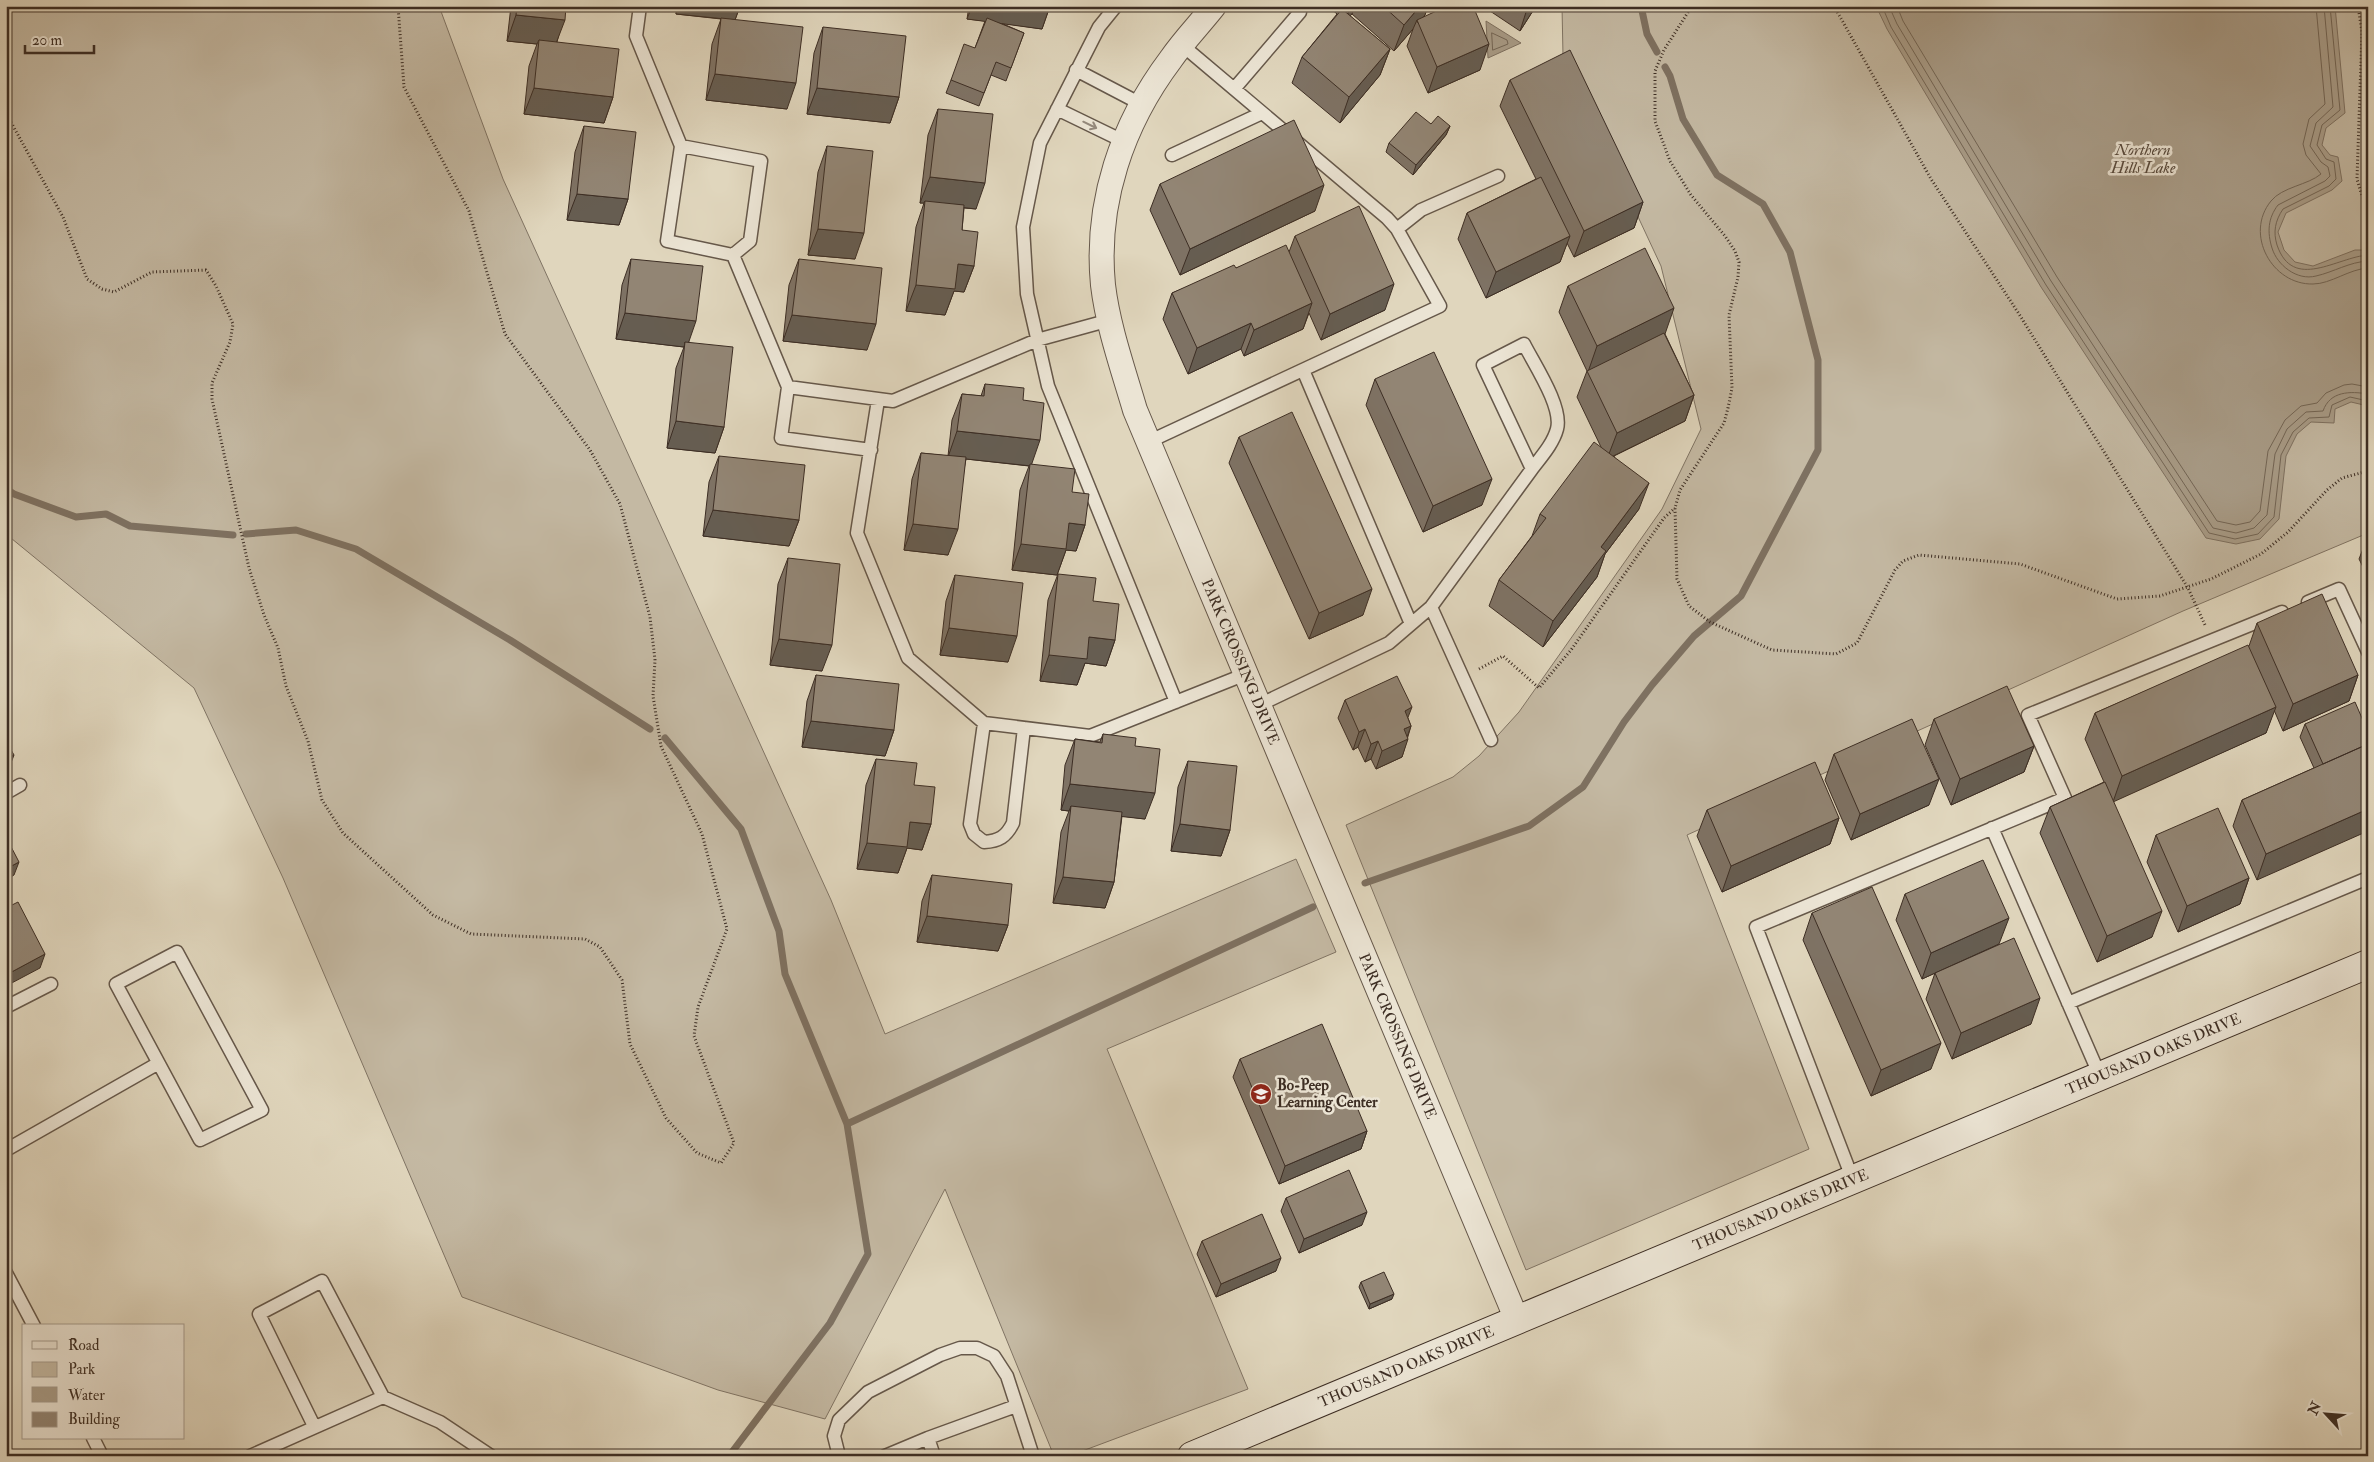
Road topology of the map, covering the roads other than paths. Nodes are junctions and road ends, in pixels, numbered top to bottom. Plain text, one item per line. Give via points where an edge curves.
1 (640, 6) edge
2 (1116, 6) edge
3 (1214, 6) edge
4 (1300, 12) dead end
5 (1182, 45) junction
6 (1076, 70) junction
7 (1234, 89) junction
8 (1141, 104) junction
9 (1057, 109) junction
10 (1262, 113) junction
11 (1123, 142) junction
12 (680, 146) junction
13 (1172, 155) dead end
14 (1498, 176) dead end
15 (1397, 229) junction
16 (733, 255) junction
17 (1110, 320) junction
18 (1037, 340) junction
19 (1303, 370) junction
20 (788, 387) junction
21 (878, 400) junction
22 (1148, 442) junction
23 (871, 450) junction
24 (1532, 469) junction
25 (1431, 607) junction
26 (1412, 624) junction
27 (2368, 652) edge
28 (1246, 674) junction
29 (1176, 702) junction
30 (1259, 705) junction
31 (984, 723) junction
32 (1024, 728) junction
33 (1491, 740) dead end
34 (20, 786) dead end
35 (6, 793) edge
36 (1992, 828) junction
37 (2368, 878) edge
38 (2368, 964) edge
39 (51, 984) dead end
40 (2068, 1003) junction
41 (6, 1007) edge
42 (157, 1064) junction
43 (2100, 1076) junction
44 (6, 1150) edge
45 (1853, 1180) junction
46 (6, 1273) edge
47 (1517, 1320) junction
48 (33, 1324) edge
49 (383, 1397) junction
50 (1016, 1406) junction
51 (314, 1426) junction
52 (928, 1438) junction
53 (94, 1440) edge
54 (102, 1456) edge
55 (250, 1456) edge
56 (491, 1456) edge
57 (839, 1456) edge
58 (885, 1456) edge
59 (934, 1456) edge
60 (1033, 1456) edge
61 (1192, 1456) edge

1 - 12 lane via 636,36
2 - 6 lane via 1099,26
3 - 5 street, PARK CROSSING DRIVE
4 - 7 lane
5 - 7 lane
5 - 8 street, PARK CROSSING DRIVE
6 - 8 lane
6 - 9 lane
7 - 10 lane
8 - 11 street, PARK CROSSING DRIVE
9 -> 11 lane
9 - 18 lane via 1040,143 1023,227 1027,294
10 - 13 lane
10 - 15 lane
11 - 17 street, PARK CROSSING DRIVE via 1108,192 1103,224 1104,286
12 - 16 lane via 667,241
12 - 16 lane via 761,161 750,241
14 - 15 lane via 1421,210
15 - 19 lane via 1440,306
16 - 20 lane
17 - 18 lane
17 - 22 street, PARK CROSSING DRIVE via 1135,410
18 - 21 lane via 892,401
18 - 29 lane via 1048,386
19 - 22 lane
19 - 26 lane
20 - 21 lane
20 - 23 lane via 780,438
21 - 23 lane
22 - 28 street, PARK CROSSING DRIVE
23 - 31 lane via 858,533 908,658
24 - 24 lane via 1484,365 1524,344 1554,404 1558,428
24 - 25 lane
25 - 26 lane
25 - 33 lane
26 - 30 lane via 1389,643
27 - 36 lane via 2339,589 2028,715 2065,798
28 - 29 lane
28 - 30 street, PARK CROSSING DRIVE
29 - 32 lane via 1090,736
30 - 47 street, PARK CROSSING DRIVE
31 - 32 lane
31 - 32 lane via 970,824 974,834 984,842 996,841 1008,834 1013,823
34 - 35 lane
36 - 40 lane
36 - 45 lane via 1756,927
37 - 40 lane
38 - 43 main road, THOUSAND OAKS DRIVE
39 - 41 lane
40 - 43 lane
42 - 42 lane via 200,1140 262,1110 177,952 116,984
42 - 44 lane
43 - 45 main road, THOUSAND OAKS DRIVE
45 - 47 main road, THOUSAND OAKS DRIVE
46 - 48 lane
47 - 61 main road, THOUSAND OAKS DRIVE
49 - 51 lane
49 - 51 lane via 322,1281 259,1314
49 - 56 lane via 440,1422
50 - 52 lane
50 - 57 lane via 1007,1376 994,1356 977,1348 960,1348 868,1392 839,1420 834,1436
50 - 60 lane
51 - 55 lane
52 - 58 lane
52 - 59 lane
53 - 54 lane

